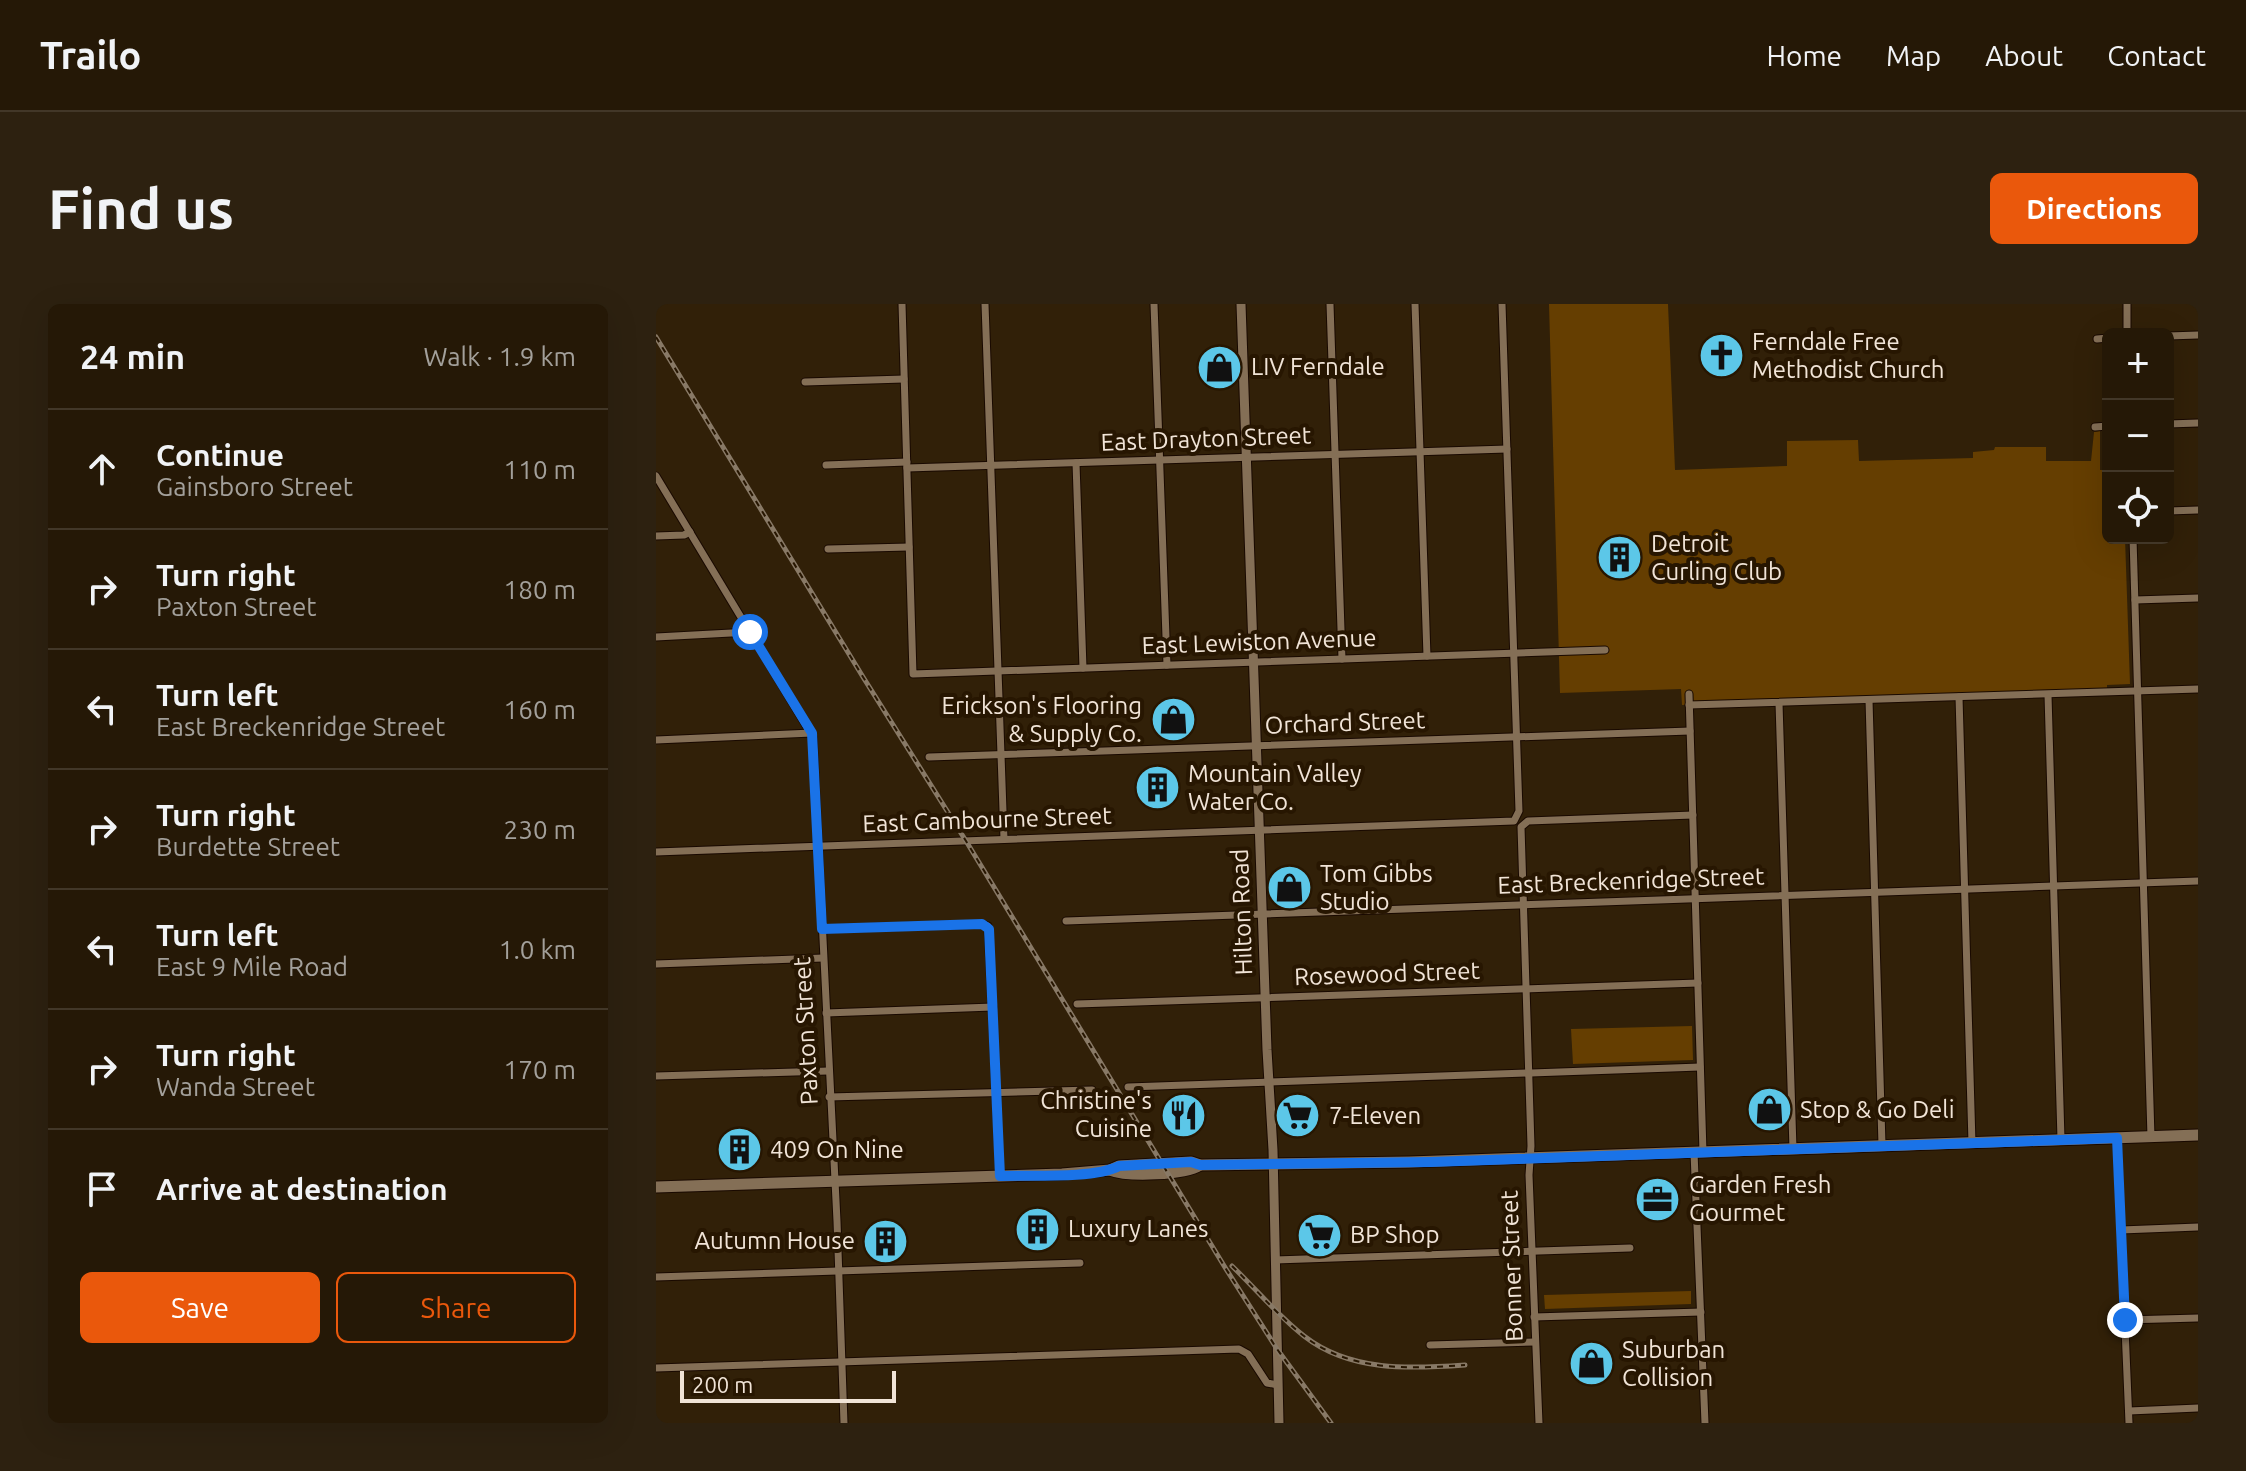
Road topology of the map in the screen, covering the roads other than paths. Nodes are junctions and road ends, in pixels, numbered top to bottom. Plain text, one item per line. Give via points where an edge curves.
1 (902, 304) edge
2 (985, 304) edge
3 (1154, 304) edge
4 (1241, 304) edge
5 (1330, 304) edge
6 (1415, 304) edge
7 (1502, 304) edge
8 (2127, 304) edge
9 (2127, 328) edge
10 (2198, 335) edge
11 (2174, 336) edge
12 (2097, 339) dead end
13 (2102, 339) edge
14 (904, 379) junction
15 (805, 382) dead end
16 (2198, 423) edge
17 (2174, 424) edge
18 (2102, 426) edge
19 (2095, 427) dead end
20 (1507, 449) junction
21 (1420, 452) junction
22 (1335, 455) junction
23 (1246, 457) junction
24 (1160, 460) junction
25 (1076, 463) junction
26 (826, 465) dead end
27 (907, 465) junction
28 (991, 465) junction
29 (656, 476) edge
30 (2198, 510) edge
31 (2174, 511) edge
32 (690, 532) junction
33 (656, 536) edge
34 (2133, 544) edge
35 (909, 547) junction
36 (828, 549) dead end
37 (2198, 598) edge
38 (2135, 600) junction
39 (750, 632) junction
40 (656, 637) edge
41 (1605, 650) dead end
42 (1514, 653) junction
43 (1427, 656) junction
44 (1342, 659) junction
45 (1254, 662) junction
46 (1167, 665) junction
47 (1083, 668) junction
48 (998, 670) junction
49 (2198, 689) edge
50 (2138, 692) junction
51 (1689, 694) dead end
52 (2048, 695) junction
53 (1959, 697) junction
54 (1869, 700) junction
55 (1779, 703) junction
56 (1689, 705) junction
57 (1690, 731) junction
58 (812, 733) junction
59 (1517, 737) junction
60 (656, 740) edge
61 (1256, 746) junction
62 (1000, 755) junction
63 (929, 757) dead end
64 (1693, 815) junction
65 (1260, 830) junction
66 (1004, 839) junction
67 (818, 846) junction
68 (656, 852) edge
69 (2198, 881) edge
70 (2143, 883) junction
71 (2054, 886) junction
72 (1964, 889) junction
73 (1874, 892) junction
74 (1785, 895) junction
75 (1695, 899) junction
76 (1522, 905) junction
77 (1263, 914) junction
78 (1066, 921) dead end
79 (822, 929) junction
80 (823, 958) junction
81 (656, 964) edge
82 (1698, 983) junction
83 (1525, 989) junction
84 (1265, 998) junction
85 (1077, 1004) dead end
86 (993, 1007) junction
87 (826, 1013) junction
88 (1700, 1067) junction
89 (828, 1071) junction
90 (1528, 1073) junction
91 (656, 1076) edge
92 (1268, 1082) junction
93 (1128, 1087) dead end
94 (1092, 1090) dead end
95 (996, 1091) junction
96 (829, 1097) junction
97 (2198, 1135) edge
98 (2151, 1137) junction
99 (2117, 1138) junction
100 (2061, 1139) junction
101 (1972, 1143) junction
102 (1882, 1145) junction
103 (1793, 1149) junction
104 (1699, 1152) junction
105 (1530, 1158) junction
106 (1274, 1165) junction
107 (1000, 1176) junction
108 (834, 1182) junction
109 (656, 1187) edge
110 (2198, 1227) edge
111 (2121, 1230) junction
112 (1630, 1248) dead end
113 (1532, 1251) junction
114 (1275, 1260) junction
115 (1080, 1263) dead end
116 (838, 1271) junction
117 (656, 1277) edge
118 (1701, 1312) junction
119 (1534, 1317) junction
120 (2198, 1318) edge
121 (2125, 1320) junction
122 (1535, 1342) junction
123 (1430, 1345) dead end
124 (842, 1362) junction
125 (656, 1368) edge
126 (1278, 1385) junction
127 (2198, 1408) edge
128 (2129, 1411) junction
129 (844, 1423) edge
130 (1279, 1423) edge
131 (1539, 1423) edge
132 (1705, 1423) edge
133 (2129, 1423) edge

1 - 14 street
2 - 28 street
3 - 24 street
4 - 23 street, Hilton Road
5 - 22 street
6 - 21 street
7 - 20 street
8 - 9 street
10 - 11 street
12 - 13 street
14 - 15 street
14 - 27 street
16 - 17 street
18 - 19 street
20 - 21 street, East Drayton Street
20 - 42 street
21 - 22 street, East Drayton Street
21 - 43 street
22 - 23 street, East Drayton Street
22 - 44 street
23 - 24 street, East Drayton Street
23 - 45 street, Hilton Road
24 - 25 street, East Drayton Street
24 - 46 street
25 - 28 street, East Drayton Street
25 - 47 street
26 - 27 street, East Drayton Street
27 - 28 street, East Drayton Street
27 - 35 street
28 - 48 street
29 - 32 street
30 - 31 street
32 - 33 street
32 - 39 street
34 - 38 street
35 - 36 street
35 - 48 street, East Lewiston Avenue via 913,674
37 - 38 street
38 - 50 street
39 - 40 street
39 - 58 street
41 - 42 street, East Lewiston Avenue
42 - 43 street, East Lewiston Avenue
42 - 59 street
43 - 44 street, East Lewiston Avenue
44 - 45 street, East Lewiston Avenue
45 - 46 street, East Lewiston Avenue
45 - 61 street, Hilton Road
46 - 47 street, East Lewiston Avenue
47 - 48 street, East Lewiston Avenue
48 - 62 street
49 - 50 street
50 - 52 street
50 - 70 street
51 - 56 street
52 - 53 street
52 - 71 street
53 - 54 street
53 - 72 street
54 - 55 street
54 - 73 street
55 - 56 street
55 - 74 street
56 - 57 street
57 - 59 street, Orchard Street
57 - 64 street
58 - 60 street
58 - 67 street, Paxton Street
59 - 61 street, Orchard Street
59 - 65 street, East Cambourne Street via 1519,814 1511,821
61 - 62 street, Orchard Street
61 - 65 street, Hilton Road
62 - 63 street, Orchard Street
62 - 66 street
64 - 75 street
64 - 76 street, Bonner Street via 1525,822 1520,830
65 - 66 street, East Cambourne Street
65 - 77 street, Hilton Road
66 - 67 street, East Cambourne Street
67 - 68 street, East Cambourne Street
67 - 79 street, Paxton Street
69 - 70 street, East Breckenridge Street
70 - 71 street, East Breckenridge Street
70 - 98 street
71 - 72 street, East Breckenridge Street
71 - 100 street
72 - 73 street, East Breckenridge Street
72 - 101 street
73 - 74 street, East Breckenridge Street
73 - 102 street
74 - 75 street, East Breckenridge Street
74 - 103 street
75 - 76 street, East Breckenridge Street
75 - 82 street
76 - 77 street, East Breckenridge Street
76 - 83 street, Bonner Street
77 - 78 street, East Breckenridge Street
77 - 84 street, Hilton Road
79 - 80 street, Paxton Street
79 - 86 street via 988,926
80 - 81 street
80 - 87 street, Paxton Street
82 - 83 street, Rosewood Street
82 - 88 street
83 - 84 street, Rosewood Street
83 - 90 street, Bonner Street
84 - 85 street, Rosewood Street
84 - 92 street, Hilton Road
86 - 87 street
86 - 95 street
87 - 89 street, Paxton Street
88 - 90 street
88 - 104 street
89 - 91 street
89 - 96 street, Paxton Street
90 - 92 street
90 - 105 street, Bonner Street
92 - 93 street
92 - 106 street, Hilton Road
94 - 95 street
95 - 96 street
95 - 107 street
96 - 108 street, Paxton Street
97 - 98 main road
98 - 99 main road
99 - 100 main road
99 - 111 street
100 - 101 main road
101 - 102 main road
102 - 103 main road
103 - 104 main road
104 - 105 main road
104 - 118 street
105 - 106 main road
105 - 113 street, Bonner Street
106 - 107 main road via 1191,1162
106 - 114 street, Hilton Road
107 - 108 main road
108 - 109 main road
108 - 116 street, Paxton Street
110 - 111 street
111 - 121 street
112 - 113 street
113 - 114 street
113 - 119 street, Bonner Street
114 - 126 street, Hilton Road
115 - 116 street
116 - 117 street
116 - 124 street, Paxton Street
118 - 119 street
118 - 132 street
119 - 122 street, Bonner Street
120 - 121 street
121 - 128 street
122 - 123 street
122 - 131 street, Bonner Street
124 - 125 street
124 - 126 street via 1242,1350 1267,1383
124 - 129 street, Paxton Street
126 - 130 street, Hilton Road
127 - 128 street
128 - 133 street

